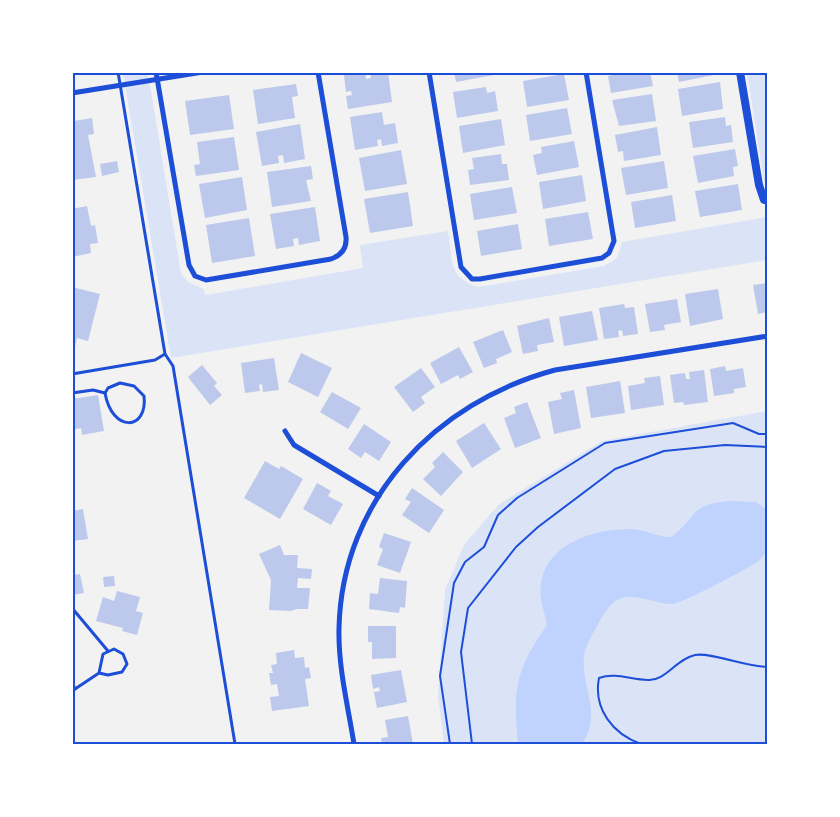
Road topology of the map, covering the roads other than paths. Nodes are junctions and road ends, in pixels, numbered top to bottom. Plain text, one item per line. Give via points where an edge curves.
1 (118, 72) edge
2 (156, 72) edge
3 (202, 72) edge
4 (318, 72) edge
5 (429, 72) edge
6 (586, 72) edge
7 (740, 72) edge
8 (158, 80) junction
9 (120, 84) junction
10 (72, 93) edge
11 (768, 200) edge
12 (768, 336) edge
13 (165, 354) junction
14 (72, 374) edge
15 (72, 393) edge
16 (105, 393) junction
17 (286, 431) dead end
18 (379, 496) junction
19 (72, 608) edge
20 (108, 651) junction
21 (99, 674) junction
22 (72, 683) edge
23 (74, 690) edge
24 (234, 744) edge
25 (354, 744) edge

1 - 9 lane
2 - 8 street
3 - 8 street
4 - 8 street via 346,237 343,251 331,259 206,280 195,276 189,265
5 - 6 street via 461,267 472,279 480,279 602,258 609,253 614,241
7 - 11 street via 759,186 764,200
8 - 9 street
9 - 10 street
9 - 13 lane
12 - 18 street via 555,370 506,386 464,409 434,431 405,460
13 - 14 lane via 154,360
13 - 24 lane via 173,366
15 - 16 lane via 93,390
16 - 16 lane via 109,410 118,420 133,421 142,416 144,396 134,386 114,384
17 - 18 street via 294,445
18 - 25 street via 362,526 342,596 339,628 342,671
19 - 20 lane
20 - 21 lane via 101,658
20 - 21 lane via 119,650 127,664 116,674
21 - 23 lane
22 - 23 lane

